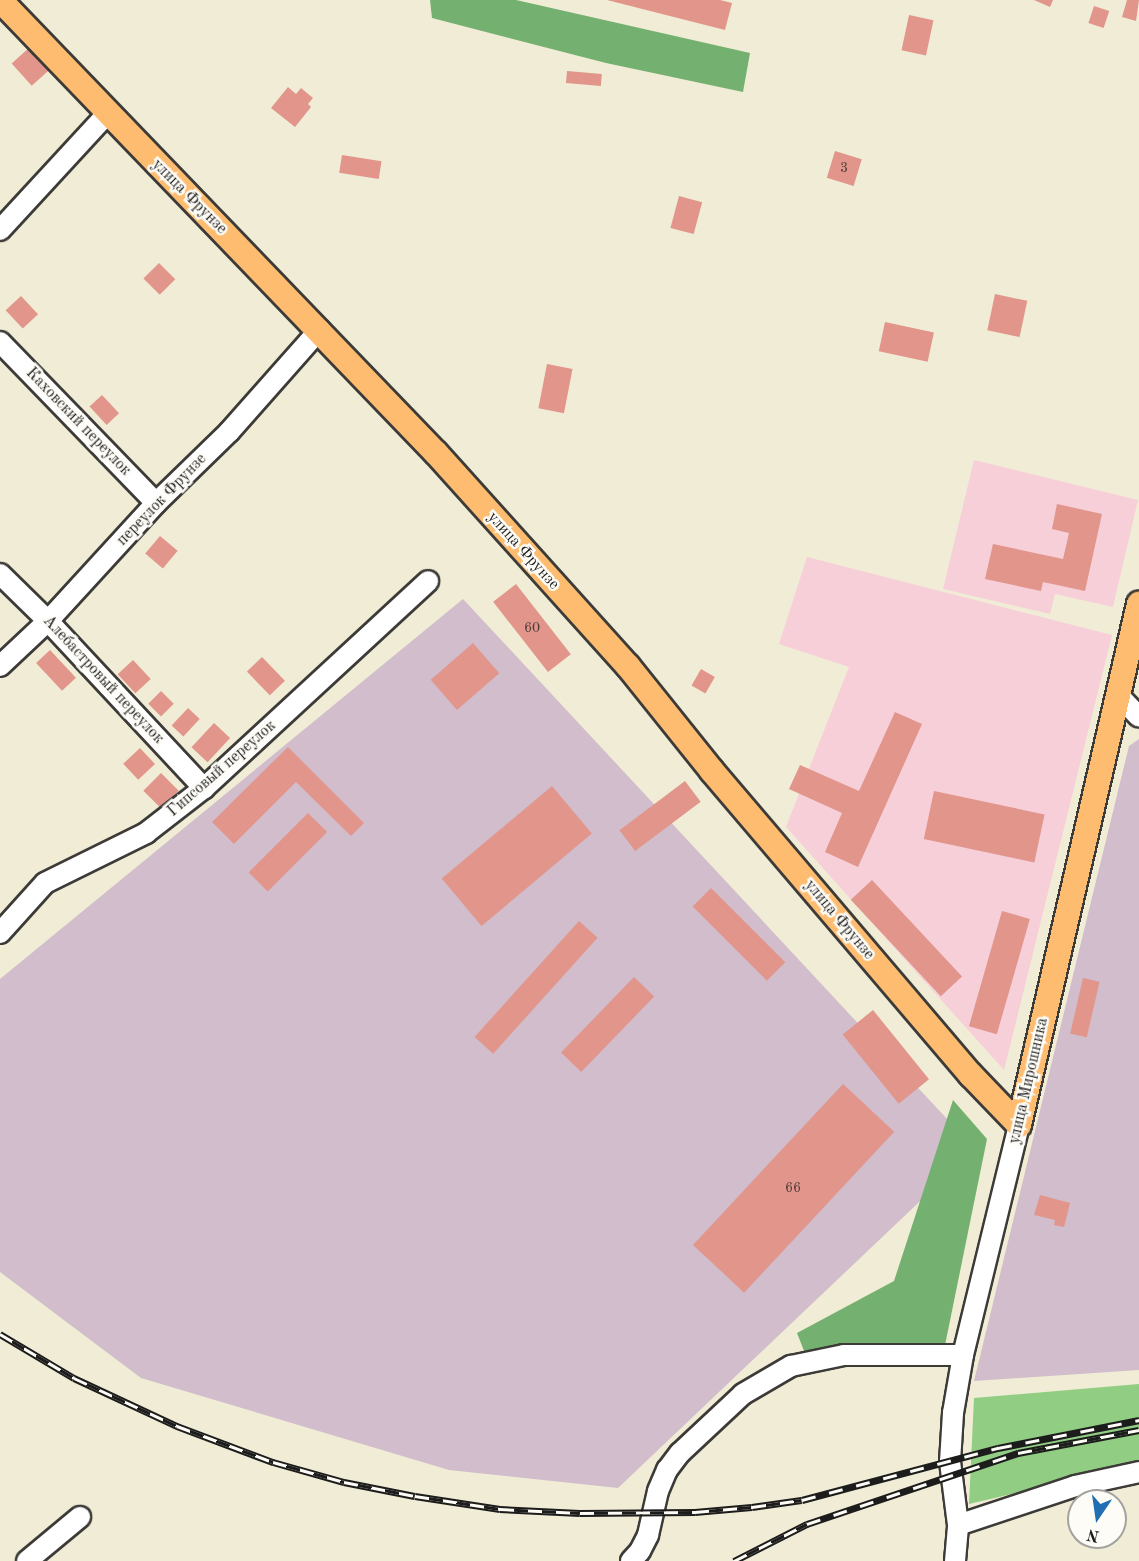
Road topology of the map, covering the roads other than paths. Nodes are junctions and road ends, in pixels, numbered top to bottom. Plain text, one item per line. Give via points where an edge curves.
1 (0, 0) edge
2 (107, 114) junction
3 (0, 230) edge
4 (320, 329) junction
5 (0, 342) edge
6 (156, 503) junction
7 (0, 574) edge
8 (428, 581) dead end
9 (1139, 604) edge
10 (48, 621) junction
11 (0, 666) edge
12 (1118, 695) junction
13 (1139, 717) edge
14 (204, 788) junction
15 (0, 933) edge
16 (1019, 1125) junction
17 (963, 1355) junction
18 (1139, 1472) edge
19 (80, 1517) dead end
20 (958, 1525) junction
21 (27, 1561) edge
22 (631, 1561) edge
23 (955, 1561) edge

1 - 2 main road, улица Фрунзе
2 - 3 street
2 - 4 main road, улица Фрунзе
4 - 6 street, переулок Фрунзе via 229,432
4 - 16 main road, улица Фрунзе via 628,666 864,950
5 - 6 street, Каховский переулок
6 - 10 street, переулок Фрунзе
7 - 10 street, Алебастровый переулок
8 - 14 street, Гипсовый переулок
9 - 12 main road, улица Мирошника
10 - 11 street, переулок Фрунзе
10 - 14 street, Алебастровый переулок
12 - 13 street
12 - 16 main road, улица Мирошника
14 - 15 street, Гипсовый переулок via 146,833 45,883
16 - 17 street, улица Мирошника
17 - 20 street, улица Мирошника via 950,1445
17 - 22 street via 844,1355 791,1366 743,1394 667,1470 657,1491 648,1535
18 - 20 street via 1075,1486
19 - 21 street
20 - 23 street, улица Мирошника

